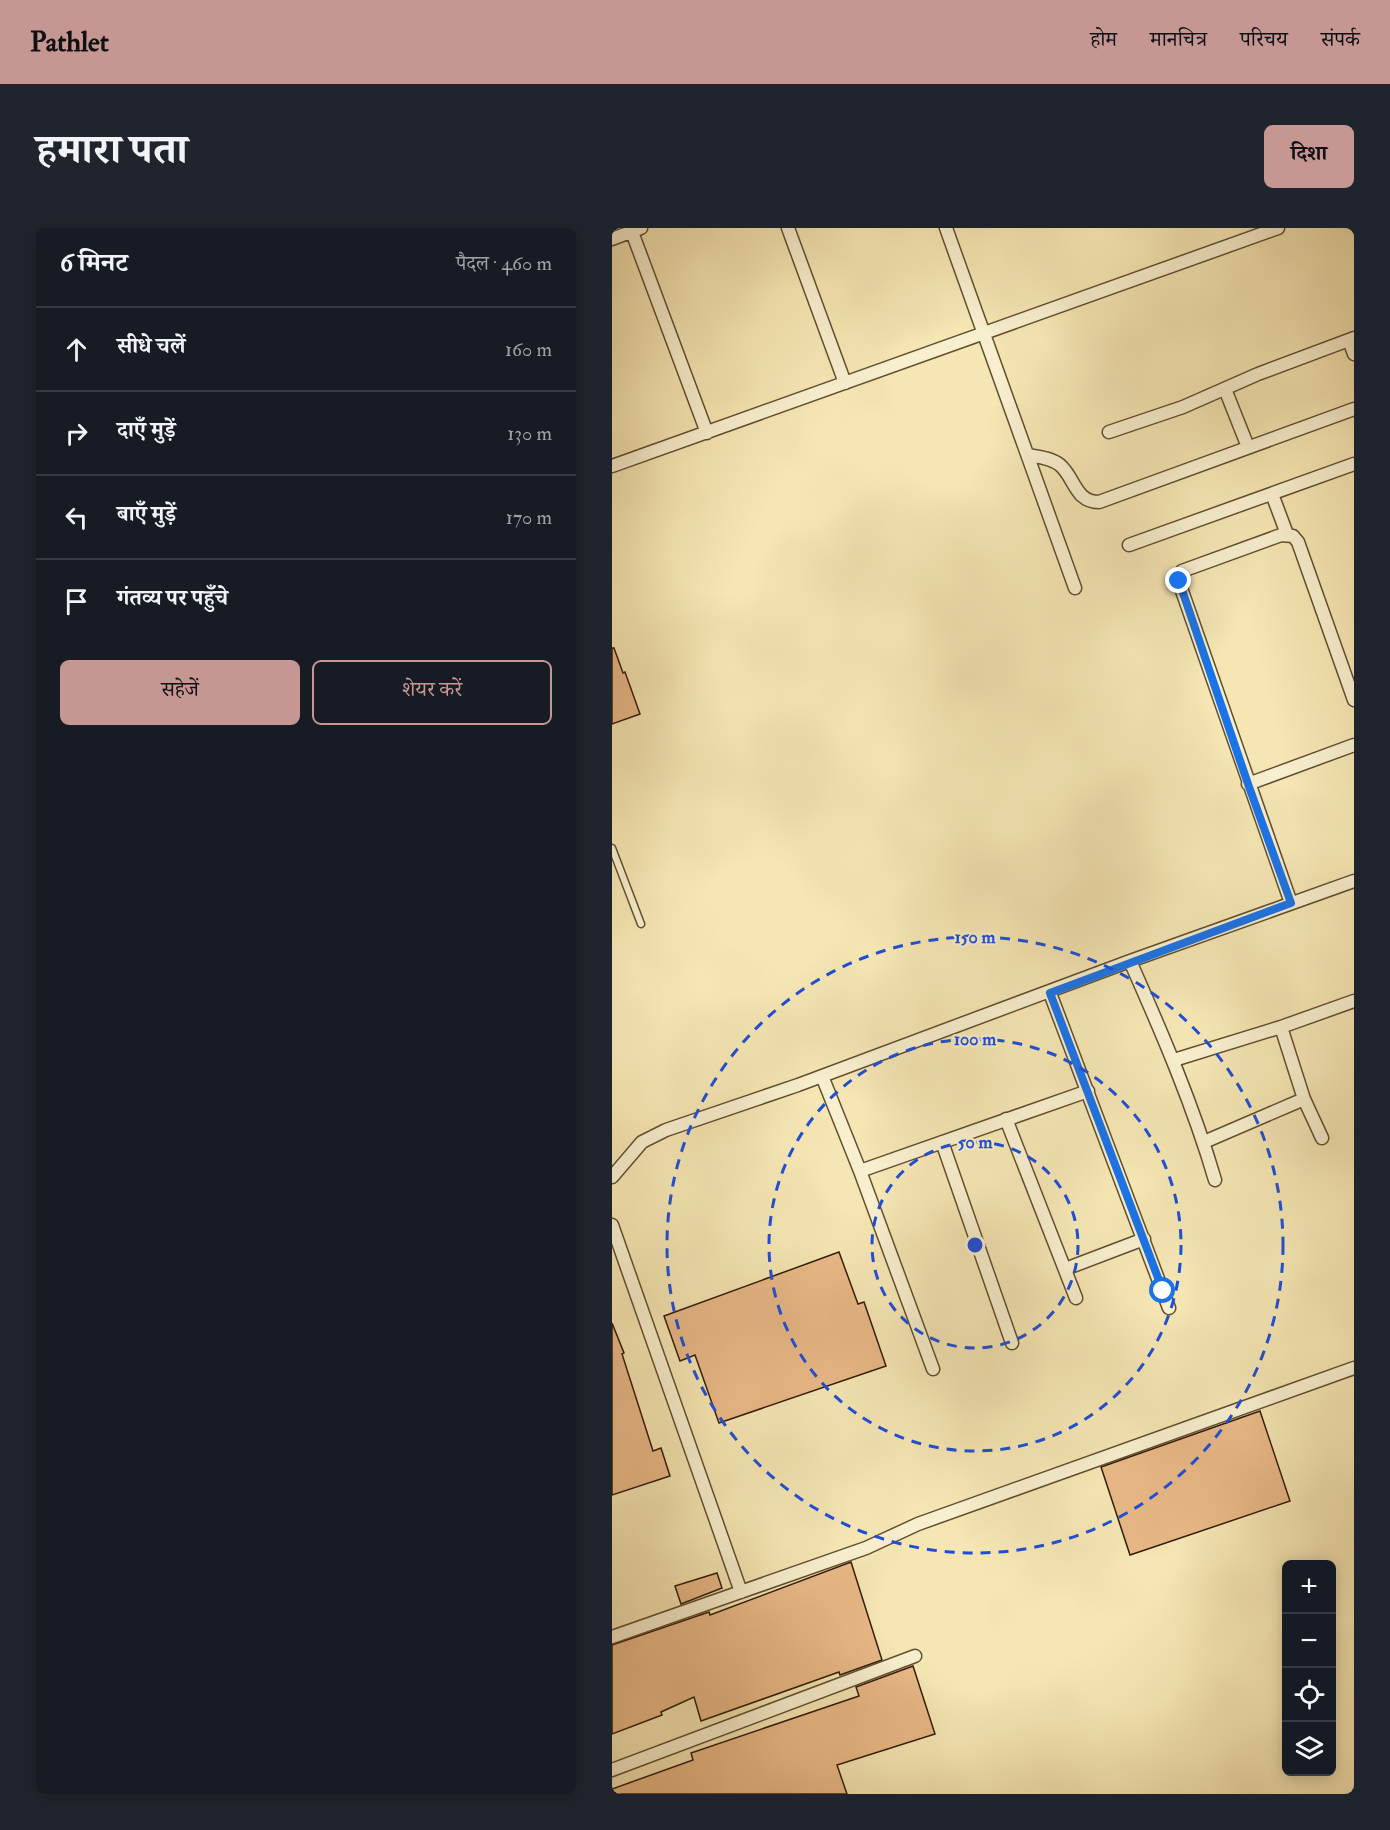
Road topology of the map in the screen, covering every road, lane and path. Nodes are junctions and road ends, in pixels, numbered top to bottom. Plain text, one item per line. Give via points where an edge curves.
1 (788, 228) edge
2 (946, 228) edge
3 (1278, 228) edge
4 (636, 230) edge
5 (612, 239) edge
6 (984, 333) junction
7 (1352, 339) edge
8 (1354, 354) edge
9 (845, 383) junction
10 (1225, 389) junction
11 (1354, 409) edge
12 (1109, 432) dead end
13 (707, 433) junction
14 (1248, 447) junction
15 (1028, 455) junction
16 (1354, 464) edge
17 (612, 465) edge
18 (1272, 494) junction
19 (1287, 534) junction
20 (1129, 545) dead end
21 (1075, 588) dead end
22 (1354, 700) edge
23 (1354, 745) edge
24 (1248, 784) junction
25 (612, 848) edge
26 (1354, 881) edge
27 (1291, 903) junction
28 (641, 924) dead end
29 (1130, 961) junction
30 (1050, 993) junction
31 (1354, 1001) edge
32 (1281, 1027) junction
33 (1174, 1060) junction
34 (822, 1077) junction
35 (1088, 1091) junction
36 (1304, 1100) junction
37 (1006, 1119) junction
38 (1322, 1138) dead end
39 (942, 1142) junction
40 (1204, 1142) junction
41 (860, 1171) junction
42 (612, 1177) edge
43 (1215, 1180) dead end
44 (612, 1225) edge
45 (1144, 1239) junction
46 (1065, 1269) junction
47 (1076, 1298) dead end
48 (1169, 1308) dead end
49 (1012, 1343) dead end
50 (1354, 1368) edge
51 (933, 1369) dead end
52 (741, 1592) junction
53 (612, 1637) edge
54 (915, 1656) dead end
55 (612, 1770) edge

1 - 9 street
2 - 6 street
3 - 6 street
4 - 5 street
4 - 13 street
6 - 9 street
6 - 15 street
7 - 8 street
7 - 10 street
9 - 13 street
10 - 12 street
10 - 14 street
11 - 14 street
13 - 17 street
14 - 15 street via 1099,502 1083,498 1052,460
15 - 21 street
16 - 18 street
18 - 19 street
18 - 20 street
19 - 22 street via 1298,542
19 - 24 street via 1186,568 1179,575
23 - 24 street
24 - 27 street
25 - 28 lane
26 - 27 street
27 - 29 street
29 - 30 street
29 - 33 street
30 - 34 street
30 - 35 street
31 - 32 street
32 - 33 street
32 - 36 street
33 - 40 street
34 - 41 street
34 - 42 street via 666,1130 642,1142
35 - 37 street
35 - 45 street
36 - 38 street
36 - 40 street
37 - 39 street
37 - 46 street
39 - 41 street
39 - 49 street
40 - 43 street
41 - 51 street
44 - 52 street
45 - 46 street
45 - 48 street
46 - 47 street
50 - 52 street via 918,1524 866,1548
52 - 53 street
54 - 55 street

